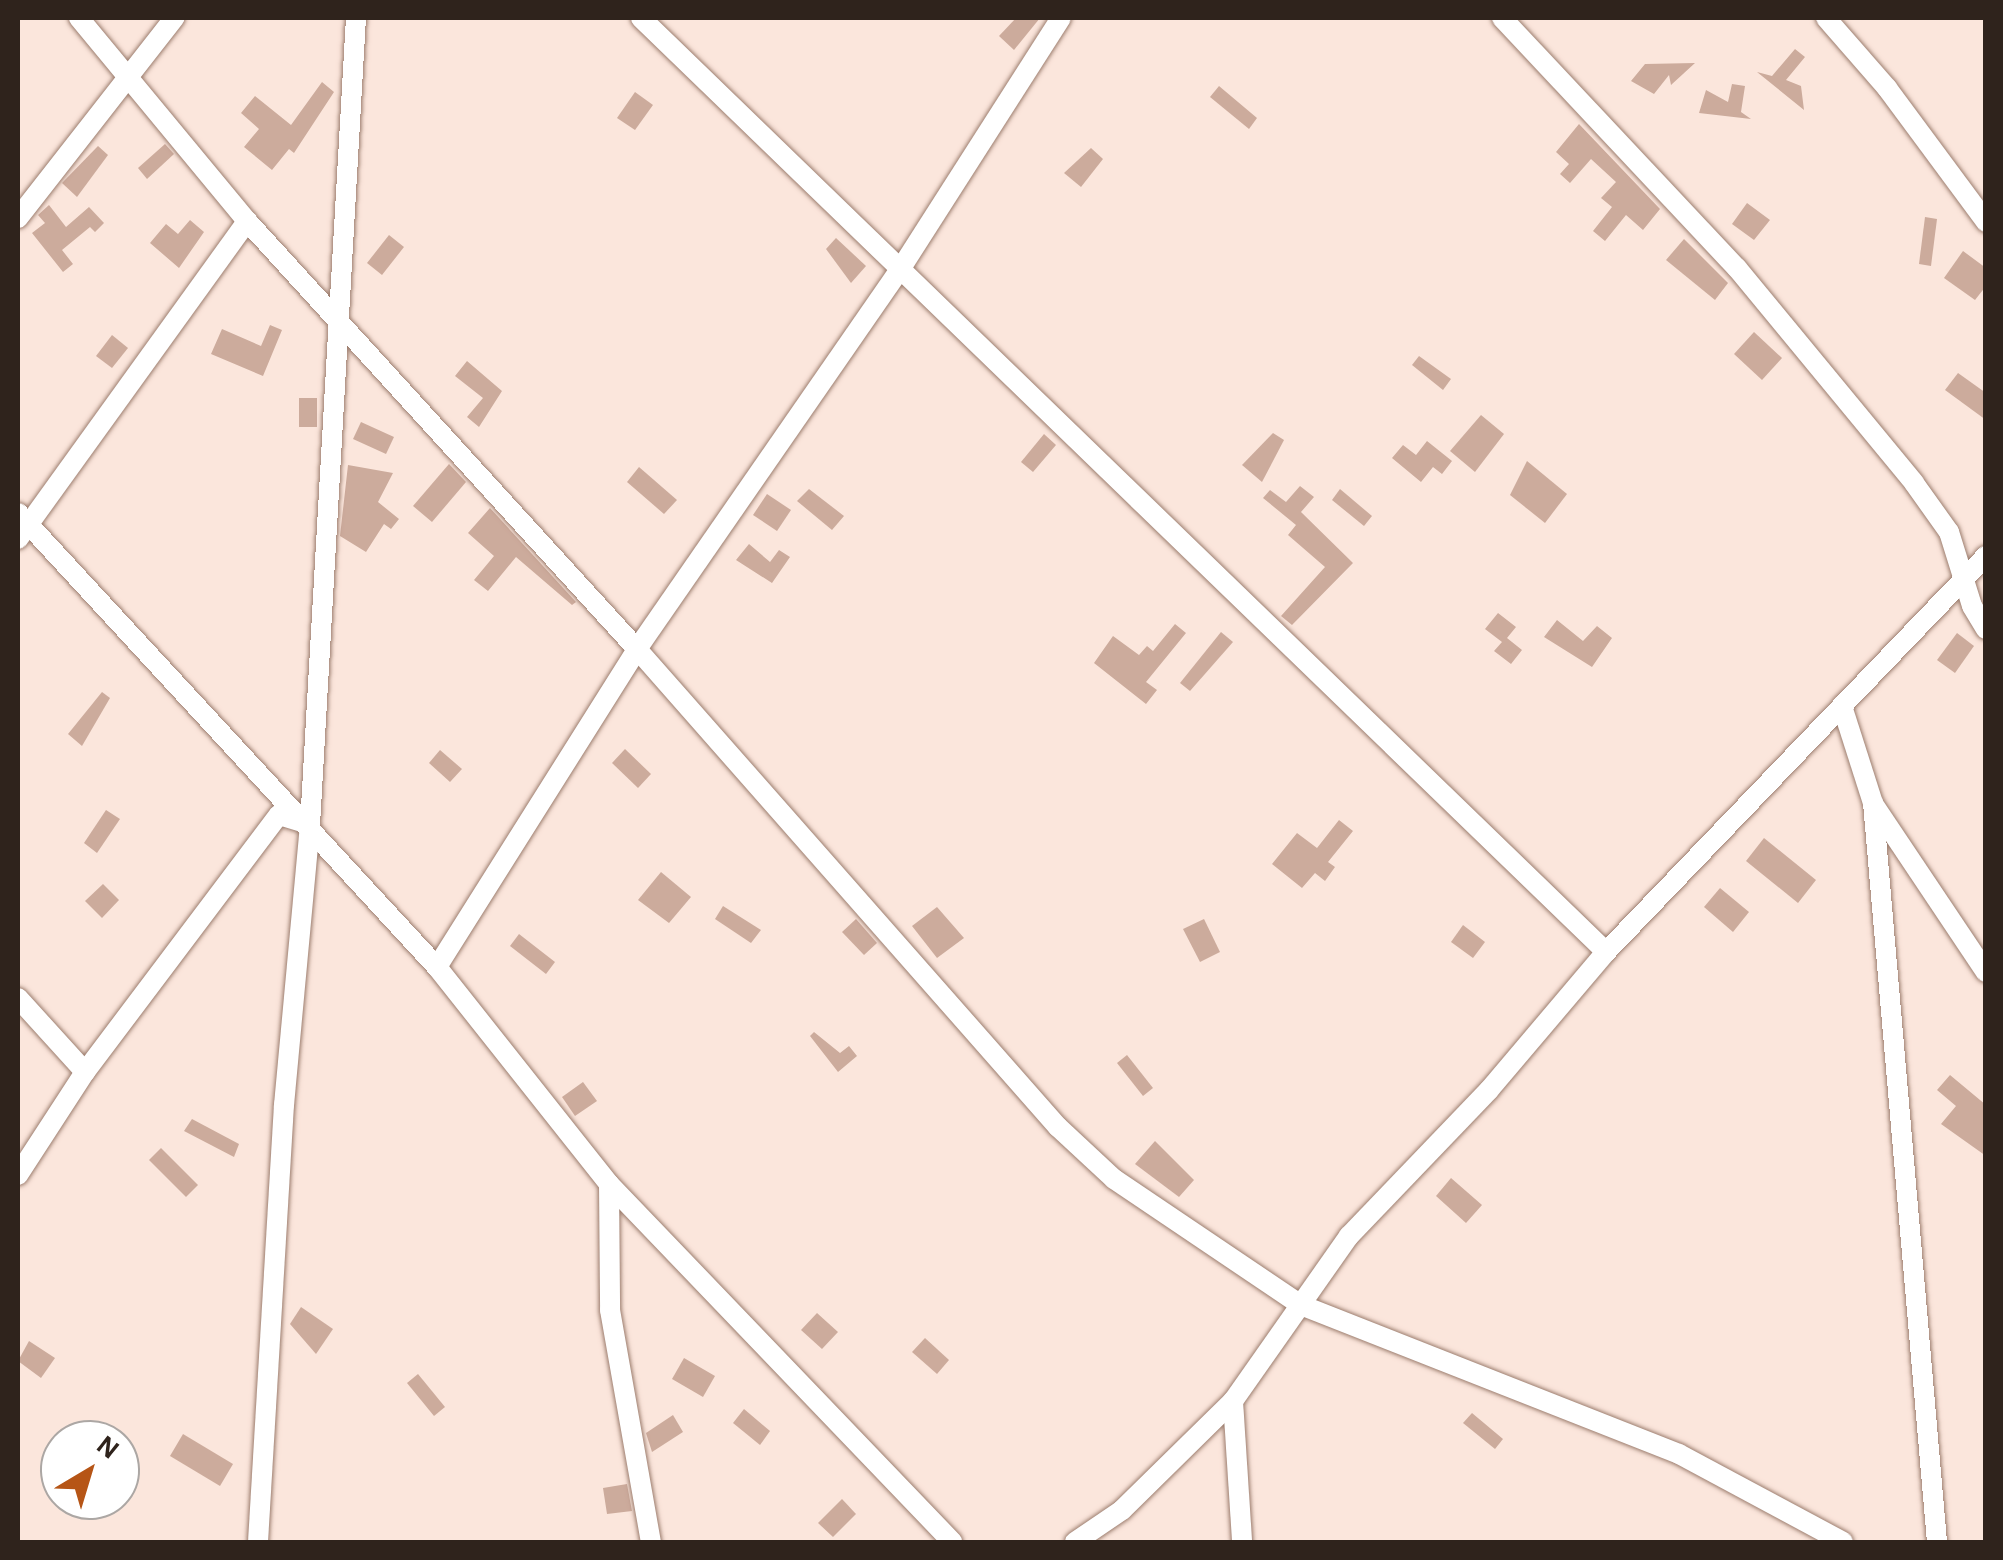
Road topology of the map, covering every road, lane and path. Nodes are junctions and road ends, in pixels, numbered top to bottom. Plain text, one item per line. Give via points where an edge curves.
1 (78, 18) edge
2 (174, 18) edge
3 (356, 18) edge
4 (641, 18) edge
5 (1061, 18) edge
6 (1502, 18) edge
7 (1826, 18) edge
8 (128, 76) junction
9 (18, 218) edge
10 (247, 220) junction
11 (1986, 222) edge
12 (904, 266) junction
13 (337, 320) junction
14 (21, 526) edge
15 (1986, 556) edge
16 (1966, 575) junction
17 (1986, 629) edge
18 (636, 648) junction
19 (1842, 706) junction
20 (1873, 803) junction
21 (310, 825) junction
22 (1606, 952) junction
23 (437, 967) junction
24 (1986, 972) edge
25 (18, 998) edge
26 (85, 1072) junction
27 (18, 1174) edge
28 (609, 1184) junction
29 (1302, 1305) junction
30 (1233, 1401) junction
31 (258, 1542) edge
32 (651, 1542) edge
33 (952, 1542) edge
34 (1075, 1542) edge
35 (1242, 1542) edge
36 (1843, 1542) edge
37 (1938, 1542) edge

1 - 8 street
2 - 8 street
3 - 13 street
4 - 12 street
5 - 12 street
6 - 16 street via 1737,268 1914,483 1948,532
7 - 11 street via 1888,88
8 - 9 street
8 - 10 street
10 - 13 street
10 - 14 street
12 - 18 street
12 - 22 street
13 - 18 street
13 - 21 street
14 - 21 street
15 - 16 street
16 - 17 street via 1972,606
16 - 19 street
18 - 23 street
18 - 29 street via 1058,1128 1165,1217
19 - 20 street
19 - 22 street
20 - 24 street
20 - 37 street
21 - 23 street
21 - 26 street via 280,815
21 - 31 street via 284,1105
22 - 29 street via 1489,1090 1349,1236
23 - 28 street
25 - 26 street
26 - 27 street
28 - 32 street via 610,1310
28 - 33 street
29 - 30 street
29 - 36 street via 1679,1454
30 - 34 street via 1122,1510
30 - 35 street

